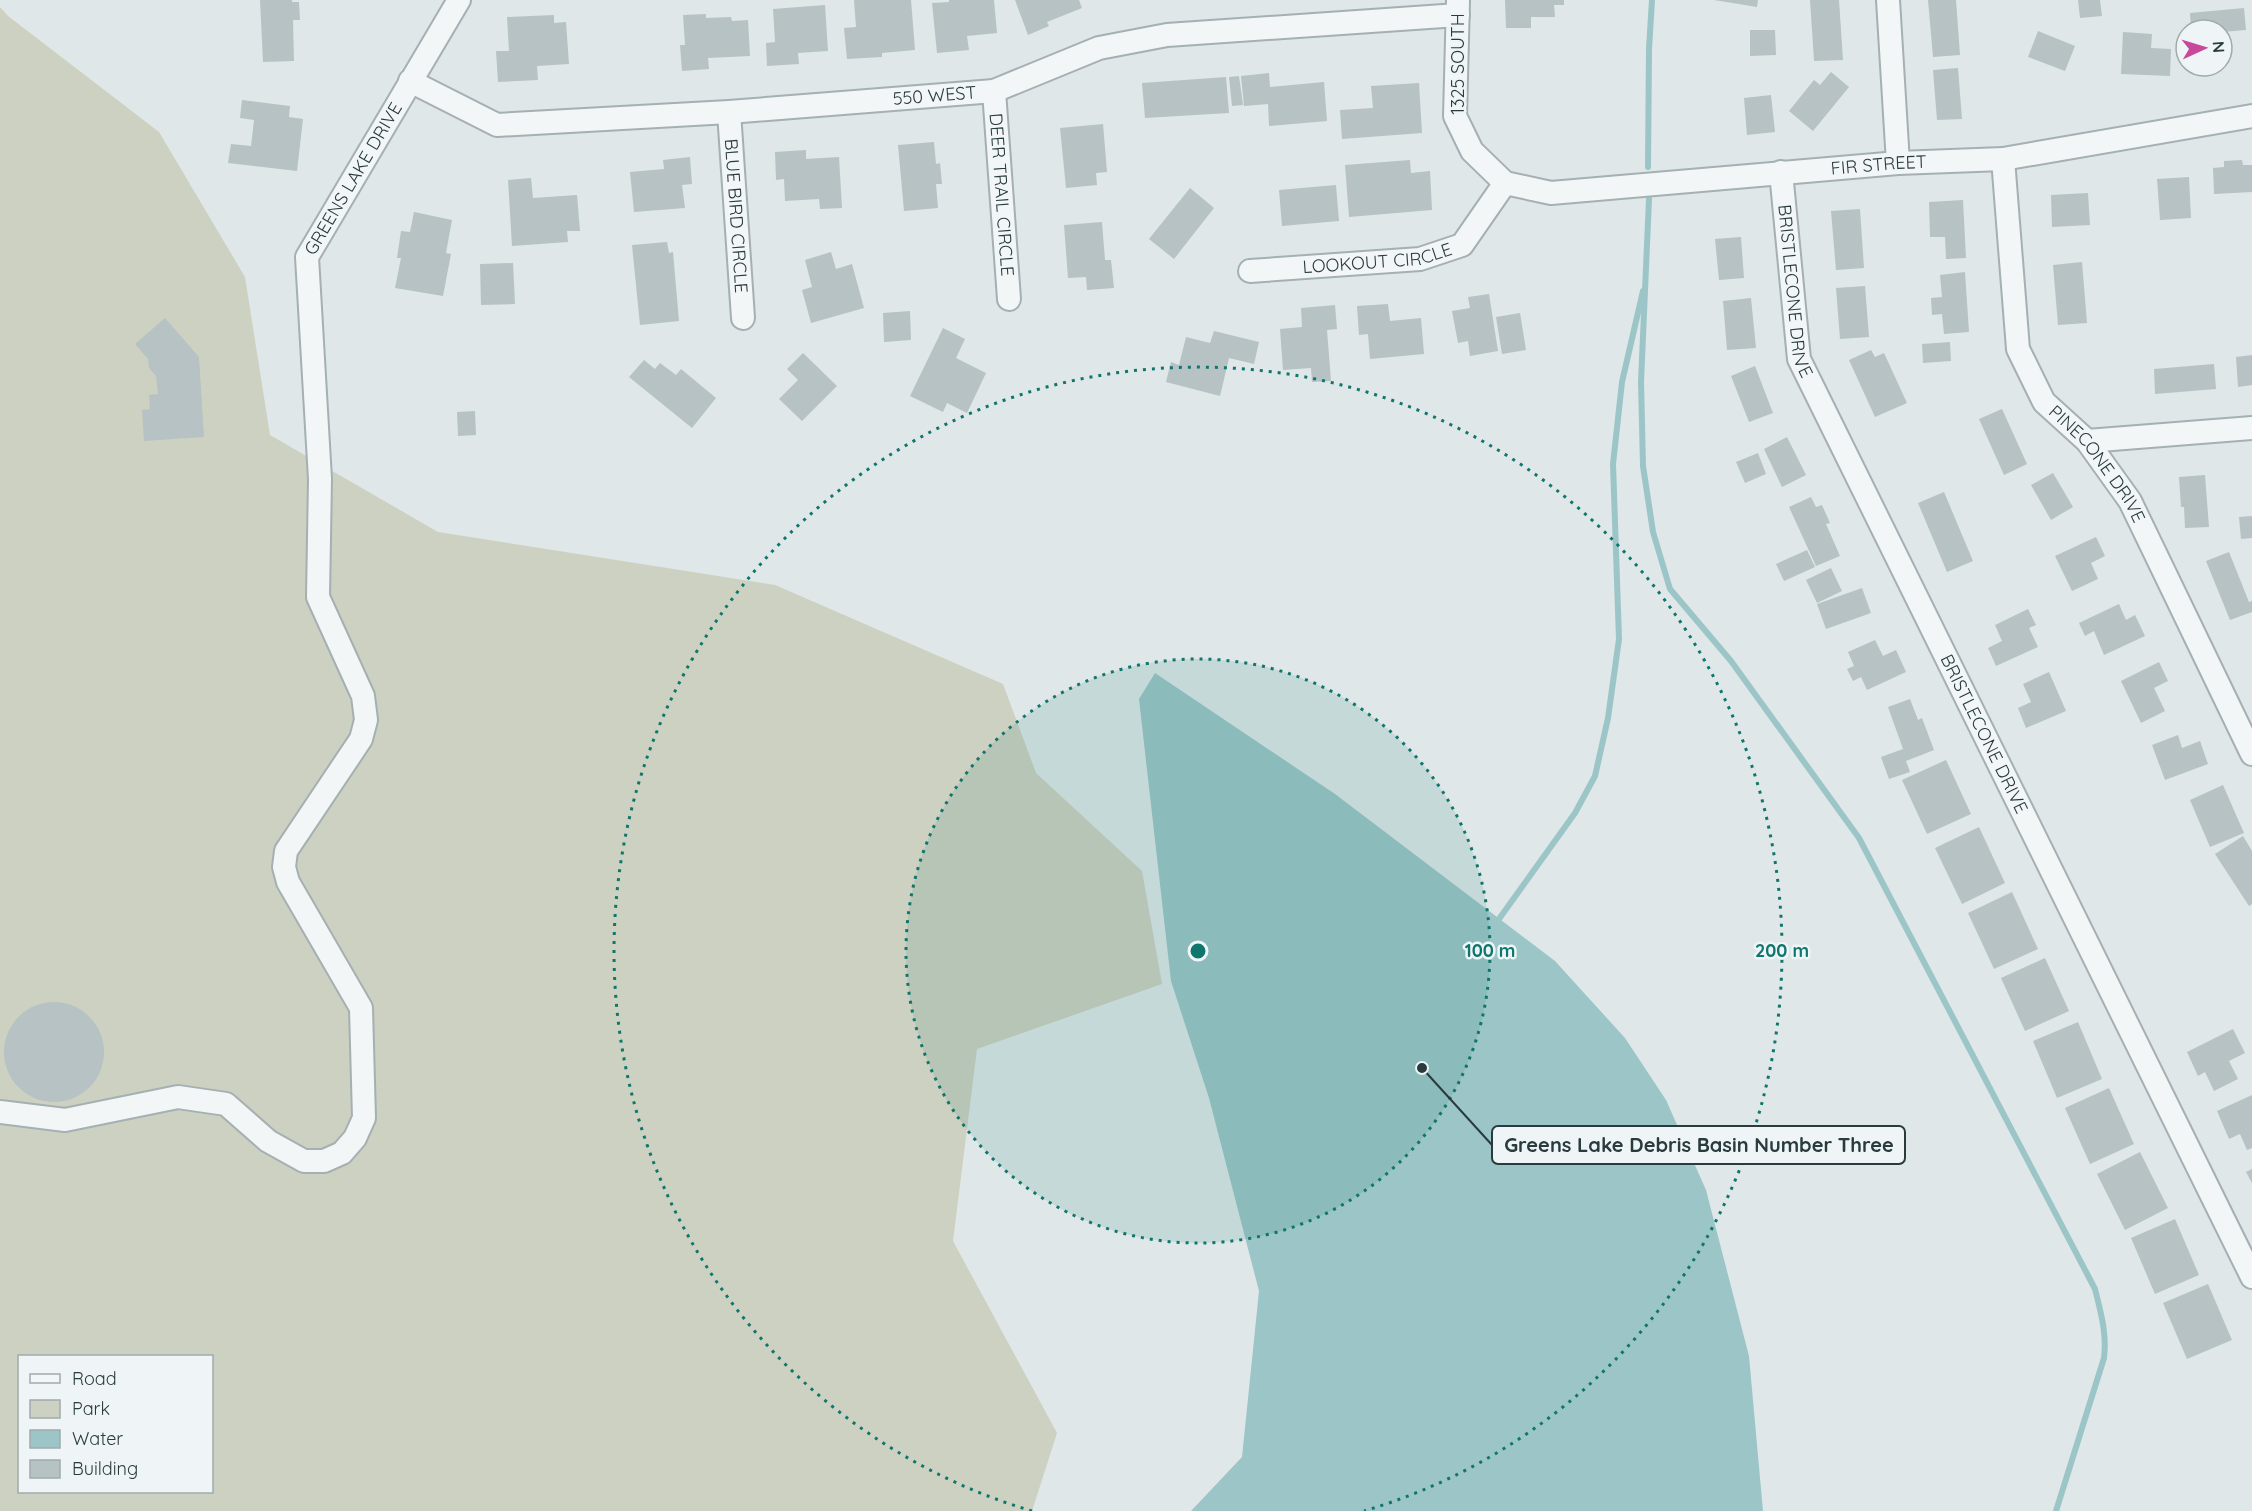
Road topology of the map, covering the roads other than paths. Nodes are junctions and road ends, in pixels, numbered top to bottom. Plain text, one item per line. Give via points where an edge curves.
1 (459, 0) edge
2 (1888, 0) edge
3 (1458, 8) edge
4 (410, 81) junction
5 (994, 91) junction
6 (729, 112) junction
7 (2252, 116) edge
8 (2003, 159) junction
9 (1898, 163) junction
10 (1781, 172) junction
11 (1504, 183) junction
12 (1250, 271) dead end
13 (1009, 299) dead end
14 (743, 318) dead end
15 (2252, 428) edge
16 (2087, 441) junction
17 (2252, 754) edge
18 (0, 1112) edge
19 (2252, 1277) edge

1 - 4 street, GREENS LAKE DRIVE
2 - 9 street
3 - 5 street, 550 WEST via 1167,35 1099,48
3 - 11 street, 1325 SOUTH via 1455,116 1472,151
4 - 6 street, 550 WEST via 497,124
4 - 18 street, GREENS LAKE DRIVE via 307,257 320,479 318,597 363,696 366,720 361,739 286,851 284,867 288,882 361,1008 364,1118 355,1138 342,1153 324,1161 304,1161 268,1141 226,1104 178,1097 65,1120
5 - 6 street, 550 WEST
5 - 13 street, DEER TRAIL CIRCLE
6 - 14 street, BLUE BIRD CIRCLE
7 - 8 street, FIR STREET
8 - 9 street, FIR STREET
8 - 16 street, PINECONE DRIVE via 2018,349 2044,402
9 - 10 street, FIR STREET
10 - 11 street, FIR STREET via 1551,193
10 - 19 street, BRISTLECONE DRIVE via 1799,359
11 - 12 street, LOOKOUT CIRCLE via 1462,245 1420,259
15 - 16 street
16 - 17 street, PINECONE DRIVE via 2130,501

